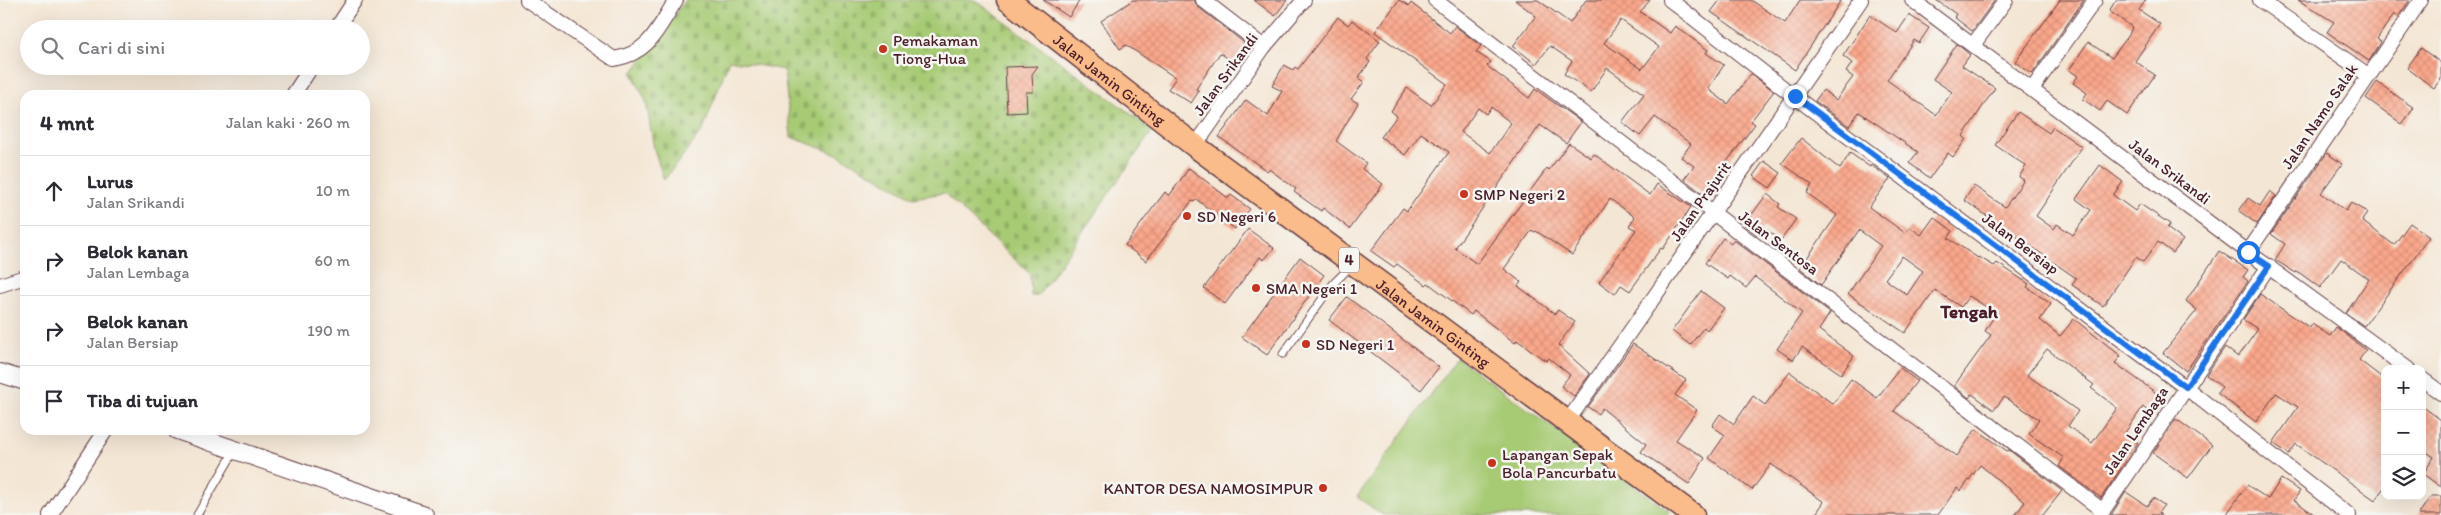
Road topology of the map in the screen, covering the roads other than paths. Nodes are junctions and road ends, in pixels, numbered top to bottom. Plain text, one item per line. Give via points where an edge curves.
1 (355, 0) edge
2 (527, 0) edge
3 (676, 0) edge
4 (1008, 0) edge
5 (1203, 0) edge
6 (1304, 0) edge
7 (1436, 0) edge
8 (1670, 0) edge
9 (1861, 0) edge
10 (1912, 0) edge
11 (2006, 0) edge
12 (2096, 0) edge
13 (2260, 0) edge
14 (2421, 0) edge
15 (342, 20) edge
16 (1973, 45) junction
17 (1264, 47) junction
18 (306, 75) edge
19 (2368, 75) junction
20 (2033, 88) junction
21 (296, 90) edge
22 (1795, 96) junction
23 (1195, 146) junction
24 (1712, 213) junction
25 (2248, 252) junction
26 (1354, 263) junction
27 (2269, 266) junction
28 (20, 279) edge
29 (0, 285) edge
30 (1283, 354) dead end
31 (2403, 365) edge
32 (0, 373) edge
33 (20, 379) edge
34 (2426, 382) edge
35 (2186, 387) junction
36 (2441, 393) edge
37 (1567, 422) junction
38 (103, 435) edge
39 (192, 435) edge
40 (235, 450) junction
41 (2101, 513) edge
42 (50, 515) edge
43 (197, 515) edge
44 (424, 515) edge
45 (1693, 515) edge
46 (2349, 515) edge

1 - 15 street
2 - 3 street via 614,59 632,56 648,43
4 - 23 highway, Jalan Jamin Ginting / 4
5 - 17 street
6 - 17 street, Jalan Srikandi
7 - 24 street, Jalan Sentosa
8 - 22 street, Jalan Bersiap
9 - 22 street, Jalan Prajurit
10 - 16 street, Jalan Srikandi
11 - 16 street
12 - 20 street
13 - 19 street
14 - 19 street, Jalan Namo Salak
16 - 20 street, Jalan Srikandi
17 - 23 street, Jalan Srikandi
18 - 21 street
19 - 25 street, Jalan Namo Salak
20 - 25 street, Jalan Srikandi
22 - 24 street, Jalan Prajurit
22 - 35 street, Jalan Bersiap
23 - 26 highway, Jalan Jamin Ginting / 4
24 - 37 street, Jalan Prajurit
24 - 41 street, Jalan Sentosa
25 - 27 street, Jalan Srikandi
26 - 30 lane via 1333,284
26 - 37 highway, Jalan Jamin Ginting / 4
27 - 31 street, Jalan Srikandi
27 - 35 street, Jalan Lembaga
28 - 29 street
32 - 33 street
34 - 36 street
35 - 41 street, Jalan Lembaga
35 - 46 street, Jalan Bersiap
37 - 45 highway, Jalan Jamin Ginting / 4
38 - 42 street
39 - 40 street
40 - 43 lane
40 - 44 street

